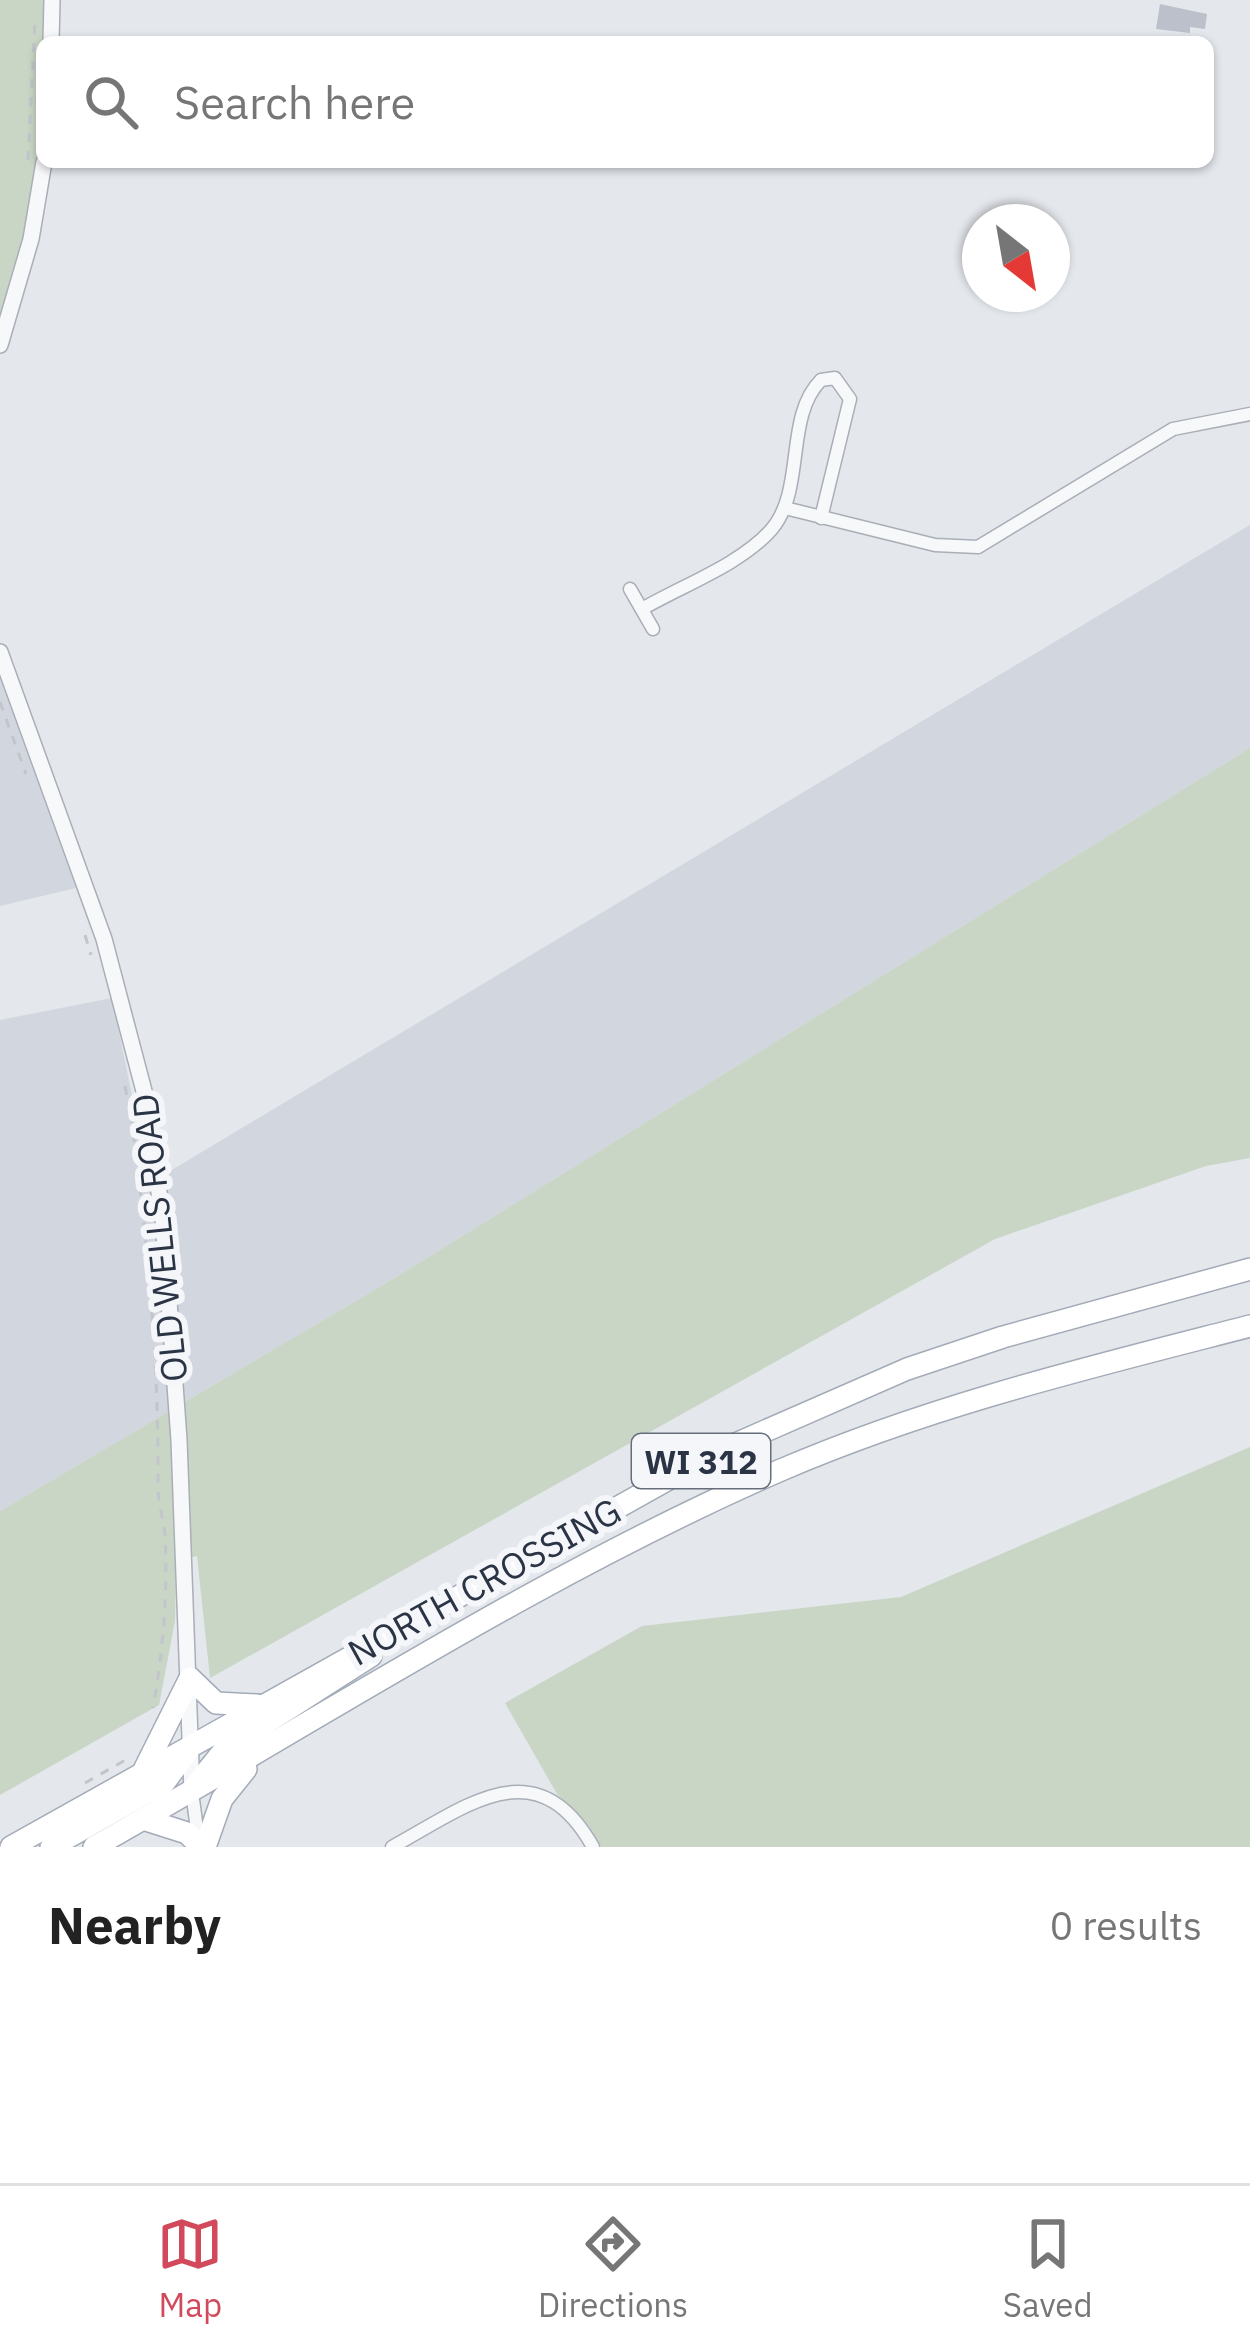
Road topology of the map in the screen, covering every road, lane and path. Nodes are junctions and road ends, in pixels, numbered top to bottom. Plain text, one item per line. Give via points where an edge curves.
1 (36, 0) edge
2 (52, 0) edge
3 (51, 36) edge
4 (36, 164) edge
5 (0, 346) edge
6 (1250, 414) edge
7 (785, 508) junction
8 (821, 518) junction
9 (630, 589) dead end
10 (642, 609) junction
11 (653, 629) dead end
12 (0, 652) edge
13 (0, 702) edge
14 (30, 784) dead end
15 (83, 928) dead end
16 (96, 970) dead end
17 (122, 1068) dead end
18 (1250, 1269) edge
19 (1250, 1326) edge
20 (434, 1608) junction
21 (190, 1678) junction
22 (263, 1705) junction
23 (151, 1720) dead end
24 (192, 1746) junction
25 (267, 1750) junction
26 (139, 1763) junction
27 (74, 1790) dead end
28 (192, 1792) junction
29 (143, 1820) junction
30 (201, 1846) edge
31 (11, 1847) edge
32 (51, 1847) edge
33 (94, 1847) edge
34 (392, 1847) edge
35 (593, 1847) edge

1 - 4 path
2 - 3 street
4 - 5 street via 31,239
6 - 8 street via 1173,429 978,547
7 - 8 street
7 - 8 street via 809,397 821,380 835,378 850,400
7 - 10 street via 757,542
9 - 10 street
10 - 11 street
12 - 21 street, OLD WELLS ROAD via 104,938 144,1091 164,1241
13 - 14 path
15 - 16 path
17 - 23 path via 144,1210 161,1438 163,1624
18 - 20 main road, NORTH CROSSING / WI 312 via 1004,1336 810,1409
19 - 25 main road, NORTH CROSSING / WI 312 via 977,1398 783,1470 596,1560
20 - 22 main road, NORTH CROSSING / WI 312
20 - 28 main road via 341,1679 224,1750
21 - 22 main road via 216,1703
21 - 24 street, OLD WELLS ROAD
21 - 26 main road
22 - 24 main road, NORTH CROSSING / WI 312
24 - 26 main road, NORTH CROSSING / WI 312
24 - 28 street, OLD WELLS ROAD
24 - 32 main road via 164,1783
25 - 28 main road, NORTH CROSSING / WI 312
25 - 30 main road via 229,1787
26 - 27 path
26 - 31 main road, NORTH CROSSING / WI 312
28 - 29 main road, NORTH CROSSING / WI 312
28 - 30 street, OLD WELLS ROAD
29 - 30 main road via 187,1833
29 - 33 main road, NORTH CROSSING / WI 312
34 - 35 street via 474,1802 532,1790 555,1801

